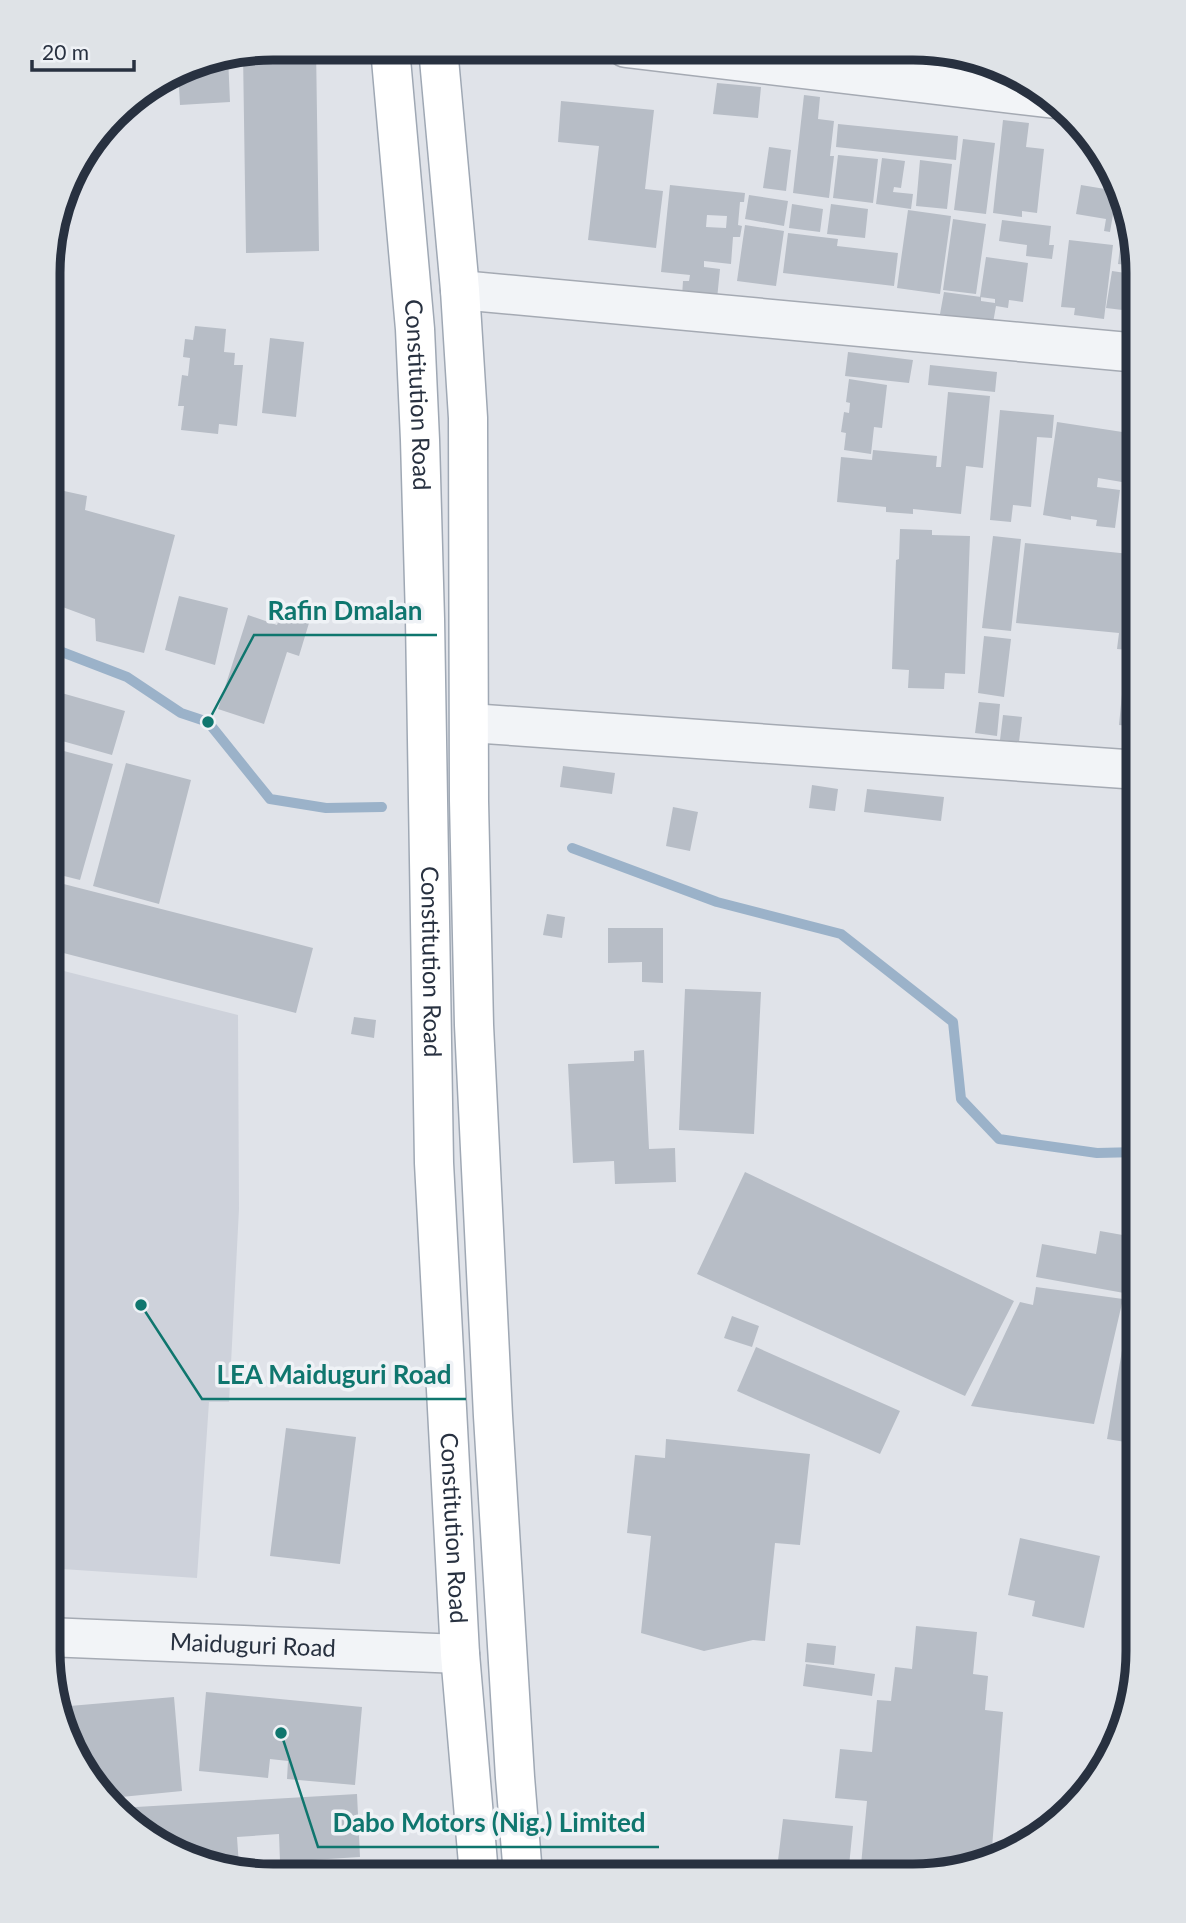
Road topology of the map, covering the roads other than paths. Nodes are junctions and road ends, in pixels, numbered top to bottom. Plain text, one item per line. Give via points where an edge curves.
1 (391, 59) edge
2 (439, 59) edge
3 (722, 59) edge
4 (1032, 96) edge
5 (460, 289) junction
6 (1126, 352) edge
7 (470, 723) junction
8 (1126, 769) edge
9 (59, 1637) edge
10 (460, 1654) junction
11 (478, 1864) edge
12 (522, 1864) edge

1 - 10 main road, Constitution Road via 421,440 434,1163
2 - 5 main road, Constitution Road
3 - 4 street
5 - 6 street
5 - 7 main road, Constitution Road via 468,418
7 - 8 street
7 - 12 main road, Constitution Road via 474,1025
9 - 10 street, Maiduguri Road
10 - 11 main road, Constitution Road

